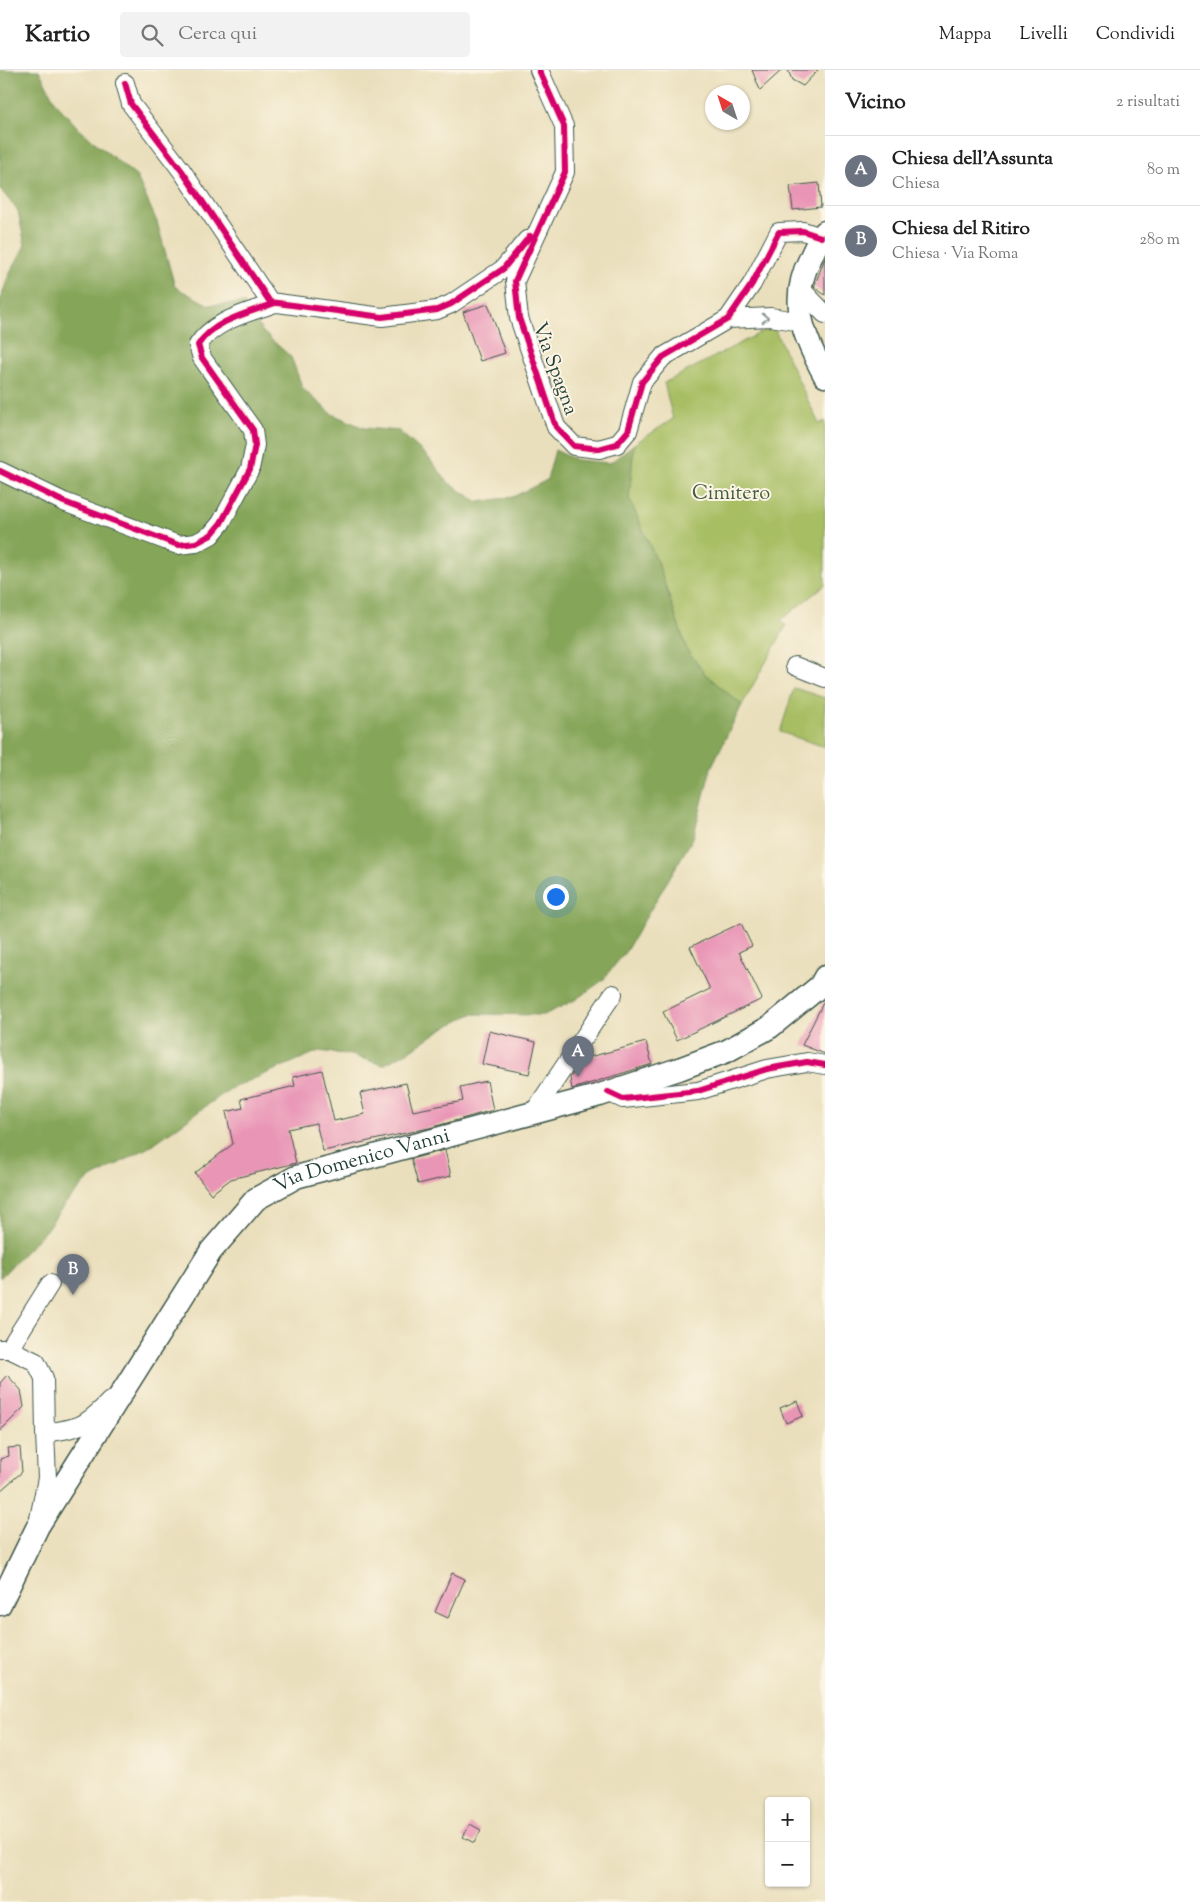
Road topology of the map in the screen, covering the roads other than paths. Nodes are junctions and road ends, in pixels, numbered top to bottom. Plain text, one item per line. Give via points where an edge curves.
1 (539, 70) edge
2 (125, 83) dead end
3 (542, 223) junction
4 (823, 235) edge
5 (800, 288) junction
6 (275, 303) junction
7 (825, 314) edge
8 (728, 319) junction
9 (801, 322) junction
10 (825, 376) edge
11 (0, 472) edge
12 (795, 666) dead end
13 (825, 678) edge
14 (825, 976) edge
15 (613, 994) dead end
16 (825, 1065) edge
17 (608, 1092) junction
18 (534, 1112) junction
19 (50, 1284) dead end
20 (4, 1349) edge
21 (126, 1385) junction
22 (45, 1433) junction
23 (38, 1526) junction
24 (0, 1604) edge

1 - 3 street, Via Spagna via 564,126 565,172
2 - 6 street via 131,104 182,171 270,302
3 - 6 street via 503,269 437,310 382,317
3 - 8 street, Via Spagna via 515,280 519,318 556,427 574,446 599,449 617,444 628,431 642,382 663,356
4 - 5 main road via 805,268
4 - 8 street, Via Spagna via 803,230 779,232 752,284
5 - 7 street
5 - 9 main road
6 - 11 street via 226,321 204,335 198,345 202,358 253,430 256,445 250,469 221,523 211,535 196,544 178,545 64,502
8 -> 9 street, Via Spagna via 771,317
9 - 10 main road
12 - 13 street
14 - 17 main road, Via Domenico Vanni via 820,986 770,1027 727,1051
15 - 18 street
16 - 17 street via 807,1062 767,1068 698,1092 623,1099
17 - 18 main road, Via Domenico Vanni
18 - 21 main road, Via Domenico Vanni via 296,1176 256,1199 211,1251
19 - 20 street
20 - 22 street via 36,1362 44,1378
21 - 22 street via 79,1428
21 - 23 main road, Via Domenico Vanni
22 - 23 street via 47,1478
23 - 24 main road, Via Domenico Vanni

